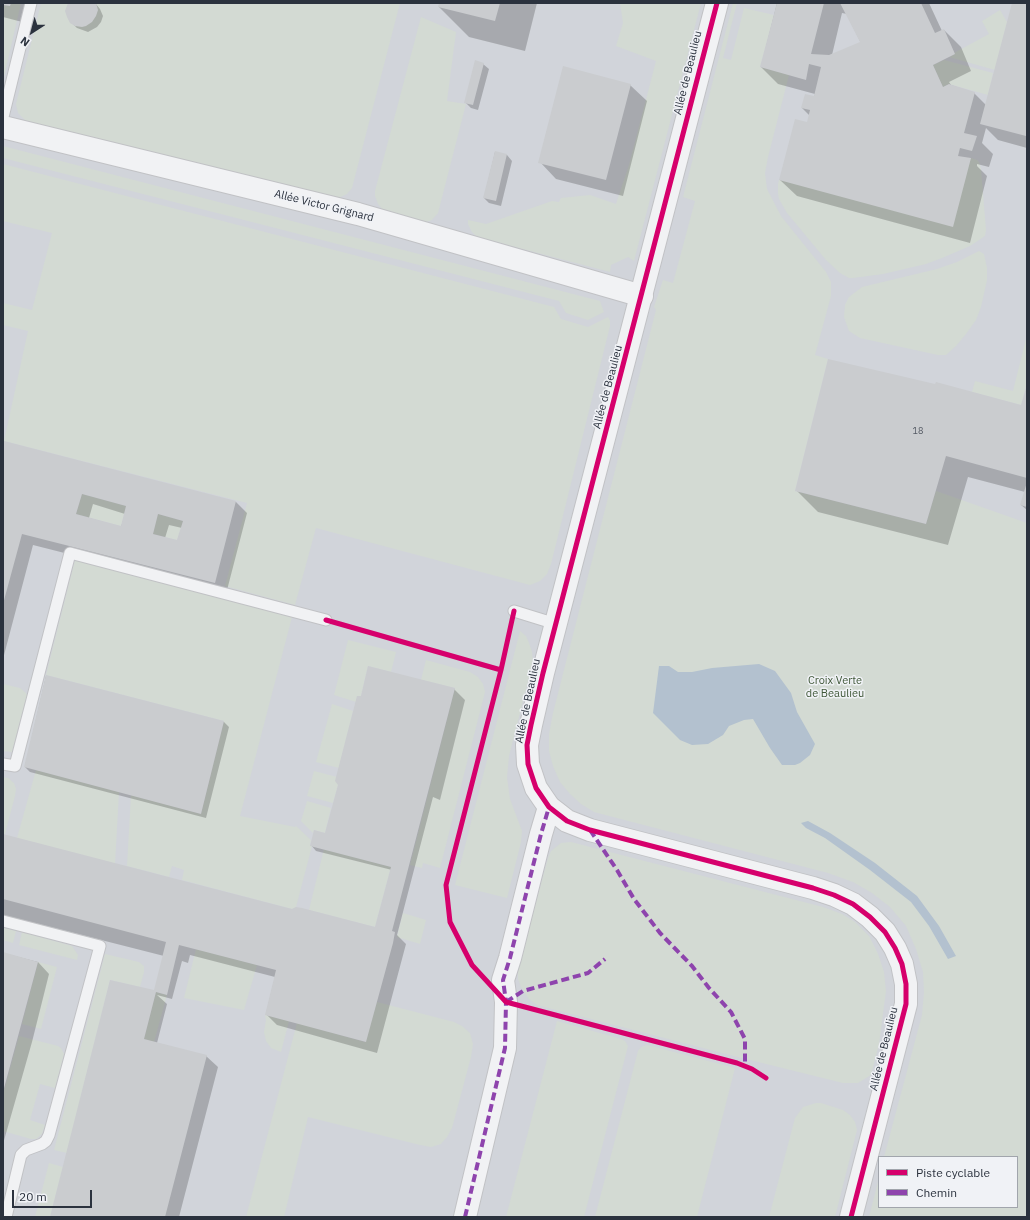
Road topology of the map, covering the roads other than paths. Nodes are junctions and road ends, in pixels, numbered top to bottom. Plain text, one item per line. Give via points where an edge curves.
1 (31, 3) edge
2 (717, 3) edge
3 (3, 117) edge
4 (3, 127) edge
5 (642, 296) junction
6 (514, 611) dead end
7 (326, 620) dead end
8 (556, 624) junction
9 (3, 764) edge
10 (549, 807) junction
11 (3, 921) edge
12 (6, 1217) edge
13 (465, 1217) edge
14 (851, 1217) edge

1 - 3 lane
2 - 5 street, Allée de Beaulieu
4 - 5 street, Allée Victor Grignard via 358,214
5 - 8 street, Allée de Beaulieu
6 - 8 lane
7 - 9 lane via 70,553 15,766
8 - 10 street, Allée de Beaulieu via 527,745 528,764 536,788
10 - 13 street via 503,980 506,1002 505,1048
10 - 14 street, Allée de Beaulieu via 567,820 590,830 834,895 853,904 885,932 902,964 906,1004
11 - 12 lane via 100,946 49,1135 42,1144 26,1150 21,1155

